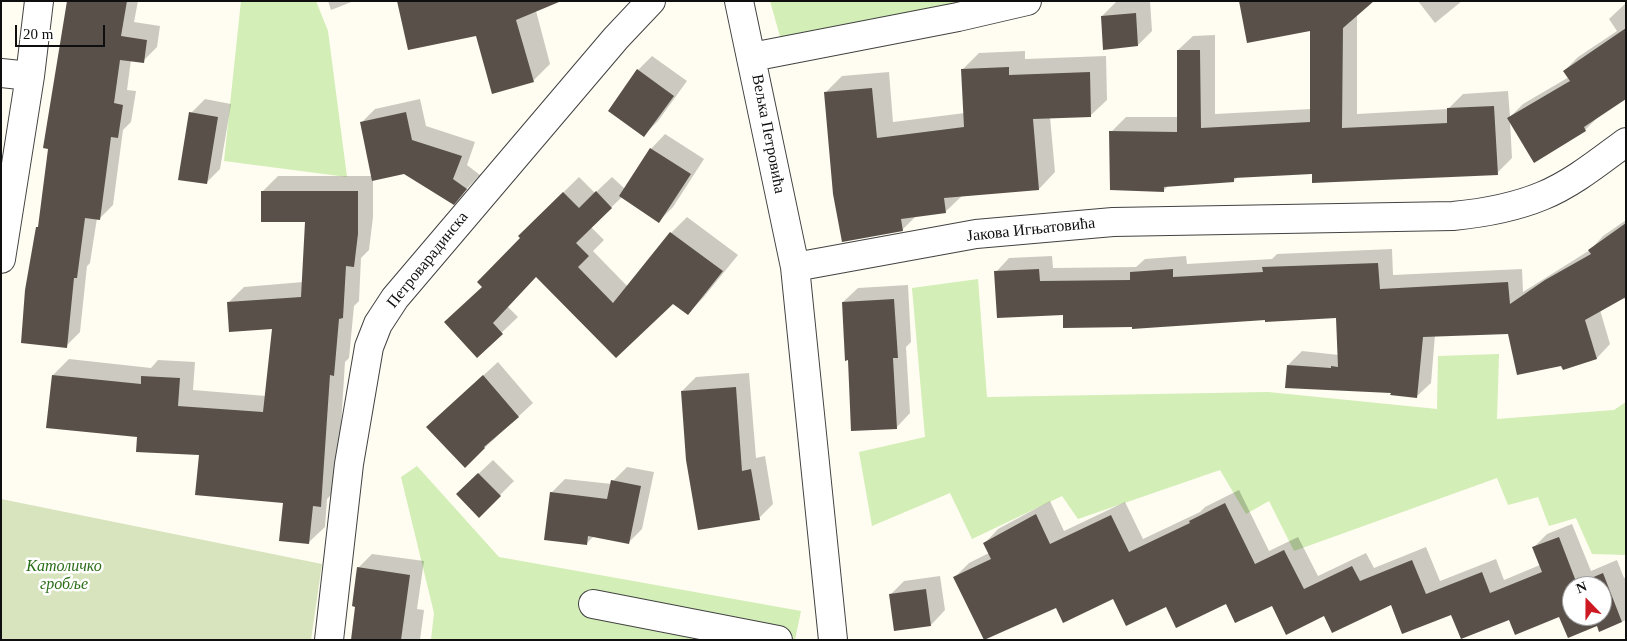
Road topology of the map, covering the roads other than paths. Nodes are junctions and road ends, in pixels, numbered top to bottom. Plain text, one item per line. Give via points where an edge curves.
1 (39, 1) edge
2 (652, 1) edge
3 (739, 1) edge
4 (1027, 1) edge
5 (752, 57) junction
6 (1, 73) edge
7 (30, 76) junction
8 (1626, 142) edge
9 (1, 259) edge
10 (795, 267) junction
11 (594, 604) dead end
12 (329, 640) edge
13 (778, 640) edge
14 (833, 640) edge

1 - 7 street
2 - 12 street, Петроварадинска via 616,38 395,298 378,324 369,347 349,464
3 - 5 street, Вељка Петровића
4 - 5 street
5 - 10 street, Вељка Петровића
6 - 7 street
7 - 9 street
8 - 10 street, Јакова Игњатовића via 1544,196 1485,212 1453,216 1113,222 976,234
10 - 14 street
11 - 13 street

